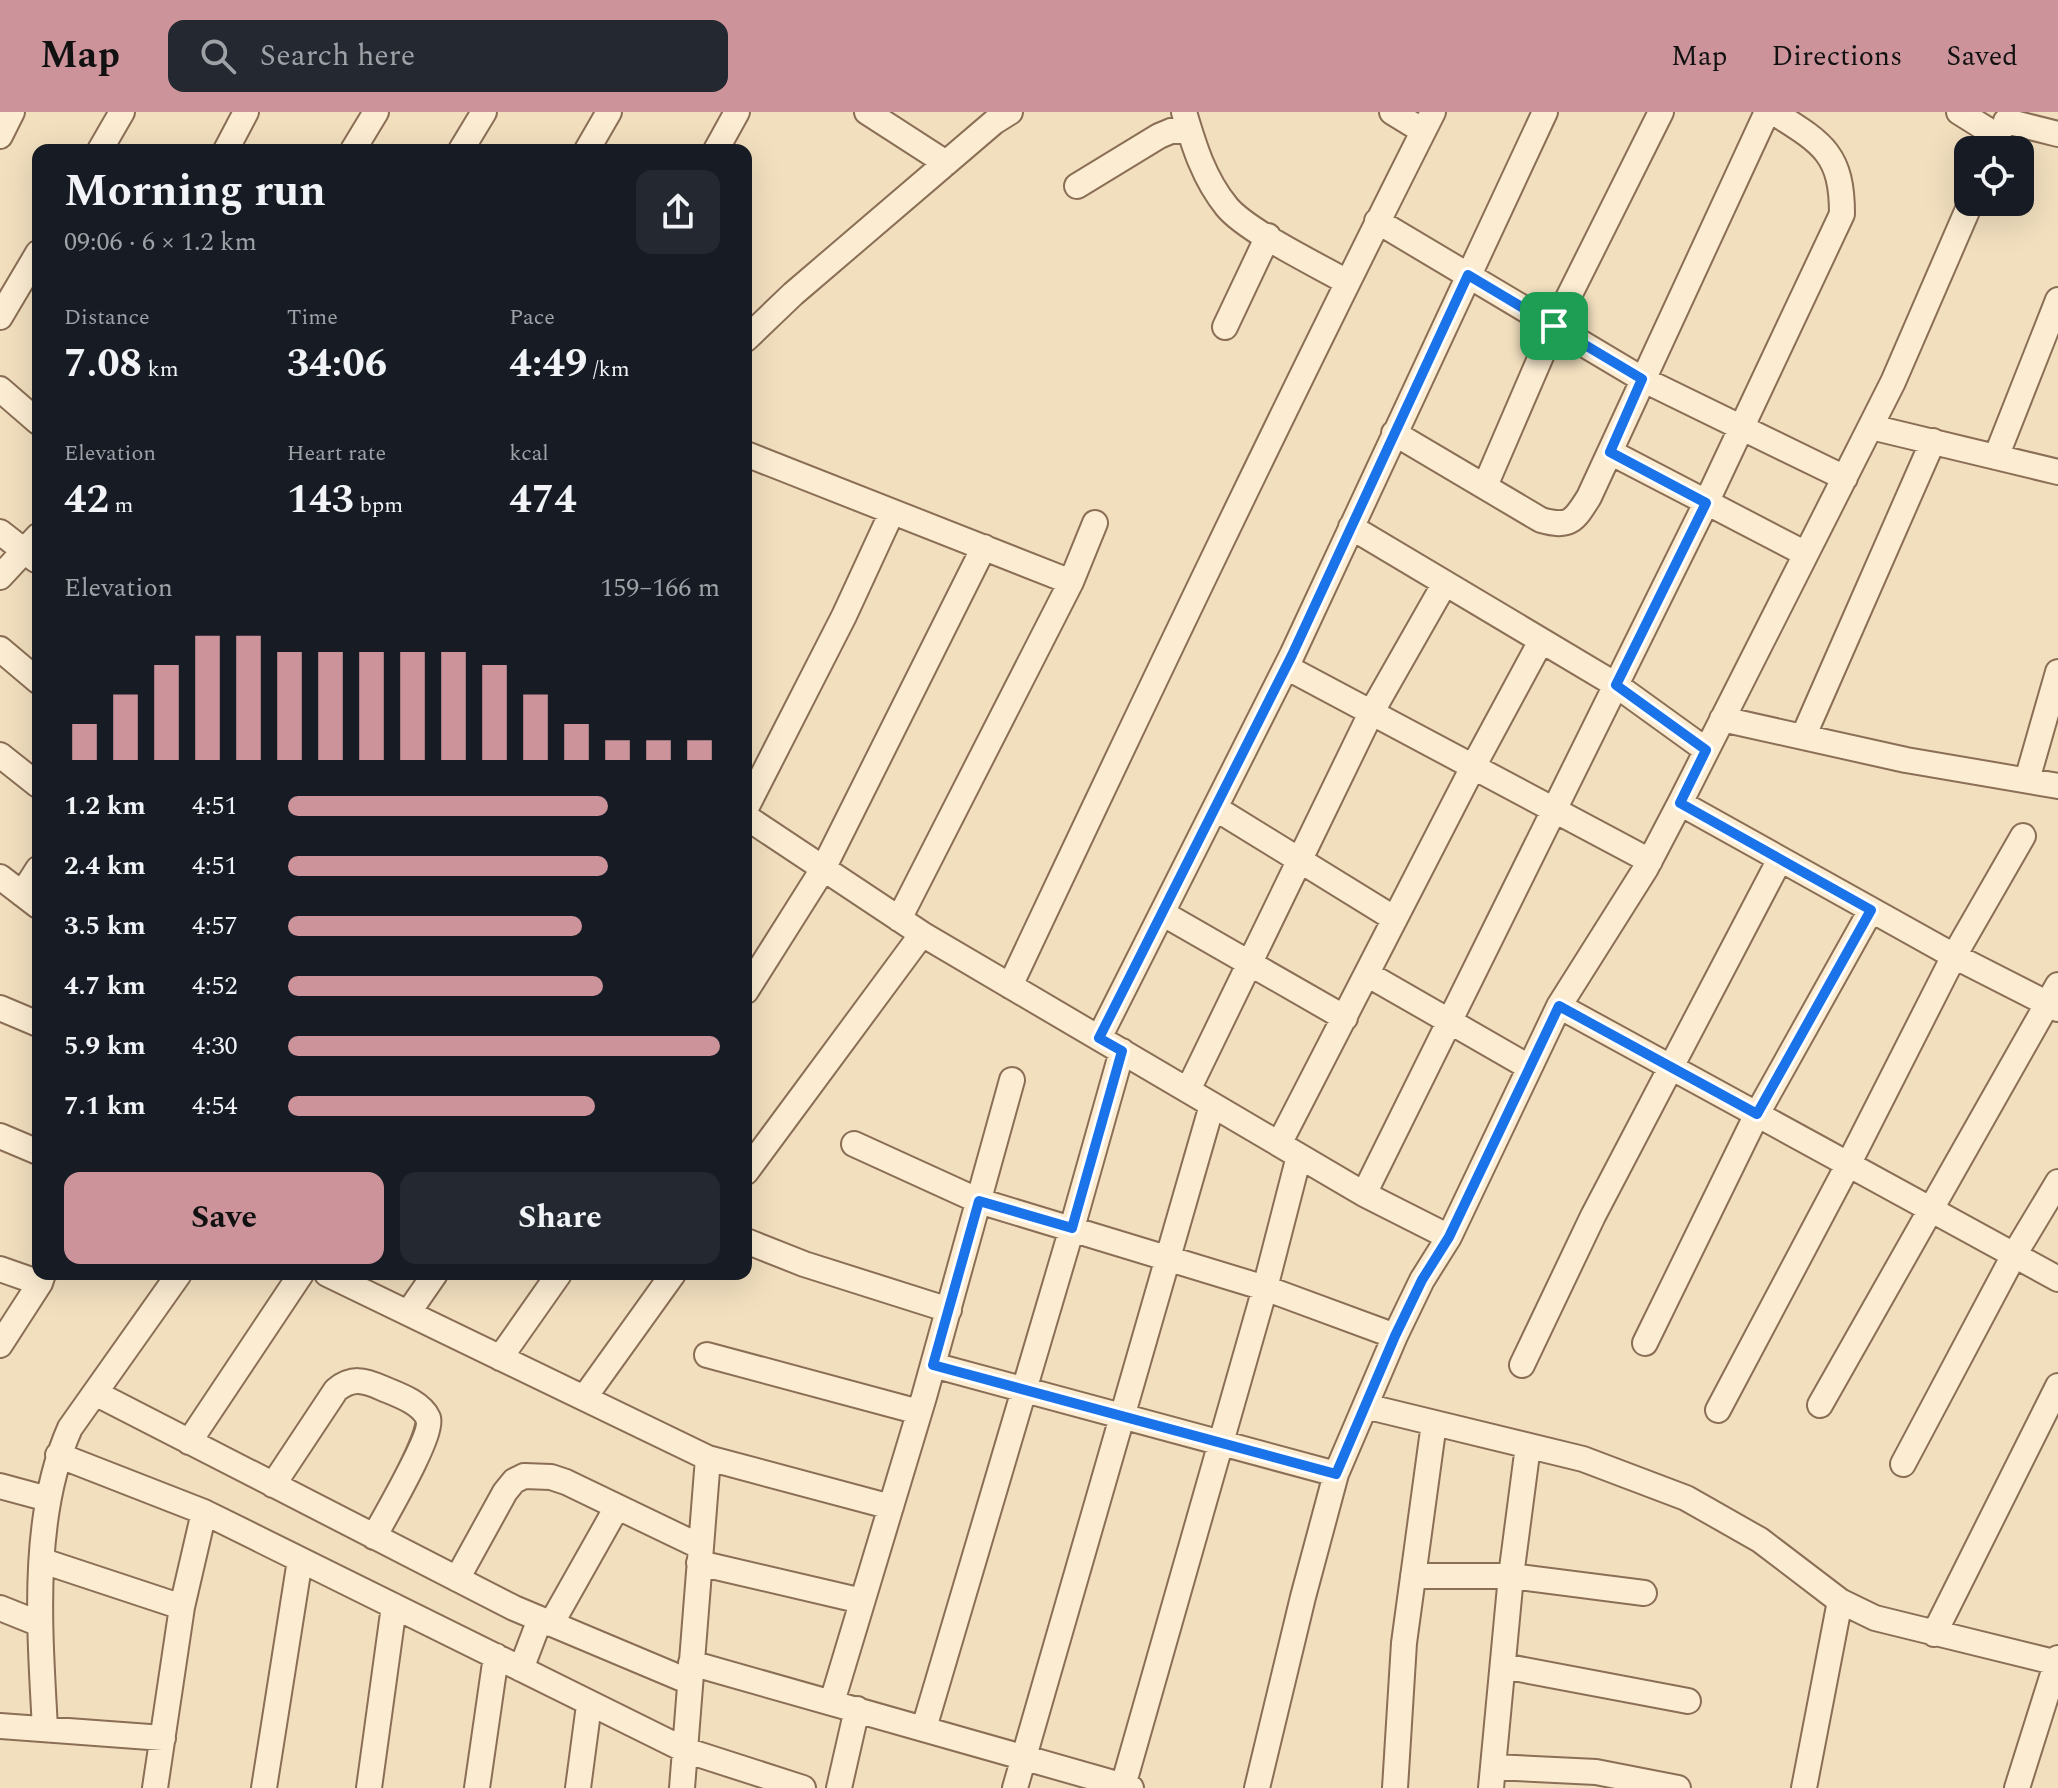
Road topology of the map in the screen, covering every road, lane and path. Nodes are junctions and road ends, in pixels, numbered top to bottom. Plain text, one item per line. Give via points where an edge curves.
1 (12, 112) edge
2 (122, 112) edge
3 (246, 112) edge
4 (376, 112) edge
5 (484, 112) edge
6 (609, 112) edge
7 (737, 112) edge
8 (867, 112) edge
9 (1010, 112) edge
10 (1392, 112) edge
11 (1545, 112) edge
12 (1661, 112) edge
13 (1770, 112) edge
14 (1959, 112) edge
15 (1186, 121) edge
16 (1428, 121) edge
17 (2002, 130) edge
18 (2058, 134) edge
19 (0, 136) edge
20 (103, 144) edge
21 (229, 144) edge
22 (357, 144) edge
23 (465, 144) edge
24 (590, 144) edge
25 (719, 144) edge
26 (946, 163) junction
27 (1077, 186) dead end
28 (1965, 216) edge
29 (1377, 221) junction
30 (1268, 236) junction
31 (32, 263) edge
32 (1468, 275) junction
33 (1347, 282) junction
34 (2058, 300) edge
35 (0, 317) edge
36 (1554, 326) junction
37 (1225, 327) dead end
38 (752, 333) edge
39 (1642, 379) junction
40 (0, 389) edge
41 (32, 417) edge
42 (1871, 427) junction
43 (1742, 428) junction
44 (1394, 433) junction
45 (1933, 441) junction
46 (1610, 452) junction
47 (752, 456) edge
48 (1996, 457) junction
49 (2058, 472) edge
50 (1845, 478) junction
51 (1485, 486) junction
52 (1706, 503) junction
53 (892, 512) junction
54 (1095, 523) dead end
55 (1351, 527) junction
56 (0, 532) edge
57 (984, 547) junction
58 (32, 548) edge
59 (32, 551) edge
60 (1806, 554) junction
61 (0, 577) edge
62 (1071, 582) junction
63 (1445, 583) junction
64 (1541, 641) junction
65 (0, 649) edge
66 (1286, 667) junction
67 (2058, 672) edge
68 (32, 676) edge
69 (1616, 685) junction
70 (1371, 713) junction
71 (1722, 719) junction
72 (1803, 737) junction
73 (1706, 750) junction
74 (0, 755) edge
75 (1473, 767) junction
76 (32, 780) edge
77 (2027, 780) junction
78 (2058, 786) edge
79 (752, 796) edge
80 (1680, 803) junction
81 (1215, 808) junction
82 (1555, 810) junction
83 (752, 821) edge
84 (2023, 836) dead end
85 (1780, 859) junction
86 (1298, 860) junction
87 (1650, 861) junction
88 (823, 869) junction
89 (0, 877) edge
90 (30, 900) edge
91 (1871, 910) junction
92 (1162, 913) junction
93 (899, 919) junction
94 (1395, 919) junction
95 (922, 934) junction
96 (1954, 956) junction
97 (1251, 965) junction
98 (1367, 974) junction
99 (752, 981) edge
100 (1010, 986) junction
101 (2054, 999) edge
102 (1559, 1006) junction
103 (0, 1008) edge
104 (1345, 1018) junction
105 (32, 1021) edge
106 (1450, 1021) junction
107 (1099, 1038) junction
108 (1122, 1051) junction
109 (1529, 1067) junction
110 (1672, 1068) junction
111 (1012, 1080) dead end
112 (1188, 1090) junction
113 (1212, 1105) junction
114 (1757, 1114) junction
115 (0, 1136) edge
116 (854, 1144) dead end
117 (32, 1149) edge
118 (1289, 1150) junction
119 (752, 1162) edge
120 (1849, 1163) junction
121 (2058, 1182) edge
122 (1364, 1194) junction
123 (979, 1201) junction
124 (1933, 1209) junction
125 (1072, 1228) junction
126 (1449, 1237) junction
127 (752, 1243) edge
128 (2014, 1255) junction
129 (1170, 1258) junction
130 (0, 1269) edge
131 (32, 1276) edge
132 (2058, 1279) edge
133 (40, 1280) edge
134 (175, 1280) edge
135 (297, 1280) edge
136 (339, 1280) edge
137 (431, 1280) edge
138 (555, 1280) edge
139 (669, 1280) edge
140 (1265, 1288) junction
141 (949, 1310) junction
142 (408, 1313) junction
143 (1395, 1336) junction
144 (1645, 1343) dead end
145 (0, 1345) edge
146 (707, 1355) dead end
147 (500, 1358) junction
148 (933, 1365) junction
149 (1522, 1365) dead end
150 (2058, 1386) edge
151 (1023, 1390) junction
152 (95, 1393) junction
153 (584, 1398) junction
154 (1820, 1405) dead end
155 (1365, 1406) junction
156 (1718, 1410) dead end
157 (919, 1412) junction
158 (1121, 1417) junction
159 (1434, 1423) junction
160 (189, 1442) junction
161 (1221, 1443) junction
162 (1528, 1446) junction
163 (58, 1455) junction
164 (708, 1458) junction
165 (1903, 1464) dead end
166 (1336, 1474) junction
167 (273, 1485) junction
168 (0, 1486) edge
169 (48, 1499) junction
170 (617, 1507) junction
171 (891, 1507) junction
172 (204, 1512) junction
173 (374, 1537) junction
174 (700, 1555) junction
175 (300, 1560) junction
176 (43, 1561) junction
177 (1413, 1576) junction
178 (1511, 1576) junction
179 (457, 1579) junction
180 (1644, 1593) dead end
181 (862, 1601) junction
182 (1840, 1601) junction
183 (394, 1606) junction
184 (182, 1607) junction
185 (0, 1608) edge
186 (546, 1621) junction
187 (40, 1624) junction
188 (1934, 1634) junction
189 (496, 1656) junction
190 (2058, 1661) edge
191 (1503, 1666) junction
192 (521, 1669) junction
193 (690, 1673) junction
194 (1688, 1701) dead end
195 (832, 1702) junction
196 (589, 1705) junction
197 (857, 1709) junction
198 (0, 1726) edge
199 (924, 1728) junction
200 (45, 1729) junction
201 (163, 1738) junction
202 (685, 1750) junction
203 (1023, 1756) junction
204 (1492, 1777) edge
205 (1582, 1780) edge
206 (1127, 1787) edge
207 (155, 1788) edge
208 (264, 1788) edge
209 (369, 1788) edge
210 (477, 1788) edge
211 (578, 1788) edge
212 (682, 1788) edge
213 (803, 1788) edge
214 (839, 1788) edge
215 (1015, 1788) edge
216 (1257, 1788) edge
217 (1395, 1788) edge
218 (1678, 1788) edge
219 (1804, 1788) edge
220 (2017, 1788) edge

1 - 19 street
2 - 20 street
3 - 21 street
4 - 22 street
5 - 23 street
6 - 24 street
7 - 25 street
8 - 26 street
9 - 26 street
10 - 16 street
11 - 32 street
12 - 36 street
13 - 39 street
13 - 43 street via 1810,135 1836,164 1842,214
14 - 17 street
15 - 27 street
15 - 30 street via 1201,165 1229,210
16 - 29 street
17 - 18 street
26 - 38 street
28 - 42 street
29 - 32 street
29 - 33 street
30 - 33 street
30 - 37 street
31 - 35 street
32 - 36 street
32 - 44 street
33 - 100 street
34 - 48 street
36 - 39 street
36 - 51 street
39 - 43 street
39 - 46 street
40 - 41 street
42 - 45 street
42 - 50 street
43 - 50 street
43 - 52 street
44 - 51 street
44 - 55 street
45 - 48 street
45 - 72 street
46 - 51 street via 1589,497 1568,523 1541,520
46 - 52 street
47 - 53 street
48 - 49 street
50 - 60 street
52 - 60 street
52 - 69 street
53 - 57 street
53 - 79 street
54 - 62 street
55 - 63 street
55 - 66 street
56 - 58 street
57 - 62 street
57 - 88 street
59 - 61 street
60 - 71 street
62 - 93 street
63 - 64 street
63 - 70 street
64 - 69 street
64 - 75 street
65 - 68 street
66 - 70 street
66 - 81 street
67 - 77 street
69 - 73 street
69 - 82 street
70 - 75 street
70 - 86 street
71 - 72 street
71 - 73 street
72 - 77 street
73 - 80 street
74 - 76 street
75 - 82 street
75 - 94 street
77 - 78 street
80 - 85 street
80 - 87 street
81 - 86 street
81 - 92 street
82 - 87 street
82 - 106 street
83 - 88 street
84 - 96 street
85 - 91 street
85 - 110 street
86 - 94 street
86 - 97 street
87 - 102 street
88 - 93 street
88 - 99 street
89 - 90 street
91 - 96 street
91 - 114 street
92 - 97 street
92 - 107 street
93 - 95 street
94 - 98 street
95 - 100 street
95 - 119 street
96 - 101 street
96 - 120 street
97 - 104 street
97 - 112 street
98 - 104 street
98 - 106 street
100 - 107 street
101 - 124 street
102 - 109 street
102 - 110 street
103 - 105 street
104 - 118 street
106 - 109 street
106 - 122 street
107 - 108 street
108 - 112 street
108 - 125 street
109 - 126 street
110 - 114 street
110 - 149 street
111 - 123 street
112 - 113 street
113 - 118 street
113 - 129 street
114 - 120 street
114 - 144 street
115 - 117 street
116 - 123 street
118 - 122 street
118 - 140 street
120 - 124 street
120 - 156 street
121 - 128 street
122 - 126 street
123 - 125 street
123 - 141 street
124 - 128 street
124 - 154 street
125 - 129 street
125 - 151 street
126 - 143 street
127 - 141 street
128 - 132 street
128 - 165 street
129 - 140 street
129 - 158 street
130 - 131 street
133 - 145 street
134 - 152 street
135 - 160 street
136 - 142 street
137 - 142 street
138 - 147 street
139 - 153 street
140 - 143 street
140 - 161 street
141 - 148 street
142 - 147 street
143 - 155 street
146 - 157 street
147 - 153 street
148 - 151 street
148 - 157 street
150 - 188 street
151 - 158 street
151 - 199 street
152 - 160 street
152 - 163 street
153 - 164 street
155 - 159 street
155 - 166 street
157 - 171 street
158 - 161 street
158 - 203 street
159 - 162 street
159 - 177 street
160 - 167 street
161 - 166 street
161 - 206 street
162 - 178 street
162 - 182 street via 1583,1459 1686,1498 1760,1540
163 - 169 street
163 - 172 street
164 - 171 street
164 - 174 street
166 - 216 street
167 - 173 street
167 - 173 street via 344,1384 368,1382 404,1397 422,1410 428,1427
168 - 169 street
169 - 176 street
170 - 174 street
170 - 179 street via 566,1482 524,1476 505,1492
170 - 186 street
171 - 181 street
172 - 175 street
172 - 184 street
173 - 179 street
174 - 181 street
174 - 193 street
175 - 183 street
175 - 208 street
176 - 184 street
176 - 187 street
177 - 178 street
177 - 217 street
178 - 180 street
178 - 191 street
179 - 186 street
181 - 195 street
182 - 188 street via 1875,1618
182 - 219 street
183 - 189 street
183 - 209 street
184 - 201 street
185 - 187 street
186 - 192 street
186 - 193 street
187 - 200 street
188 - 190 street
189 - 192 street
189 - 210 street
190 - 220 street
191 - 194 street
191 - 204 street
192 - 196 street
193 - 195 street
193 - 202 street
195 - 197 street
196 - 202 street
196 - 211 street
197 - 199 street
197 - 214 street
198 - 200 street
199 - 203 street
200 - 201 street
201 - 207 street
202 - 212 street
202 - 213 street
203 - 206 street
203 - 215 street
204 - 205 street
205 - 218 street

